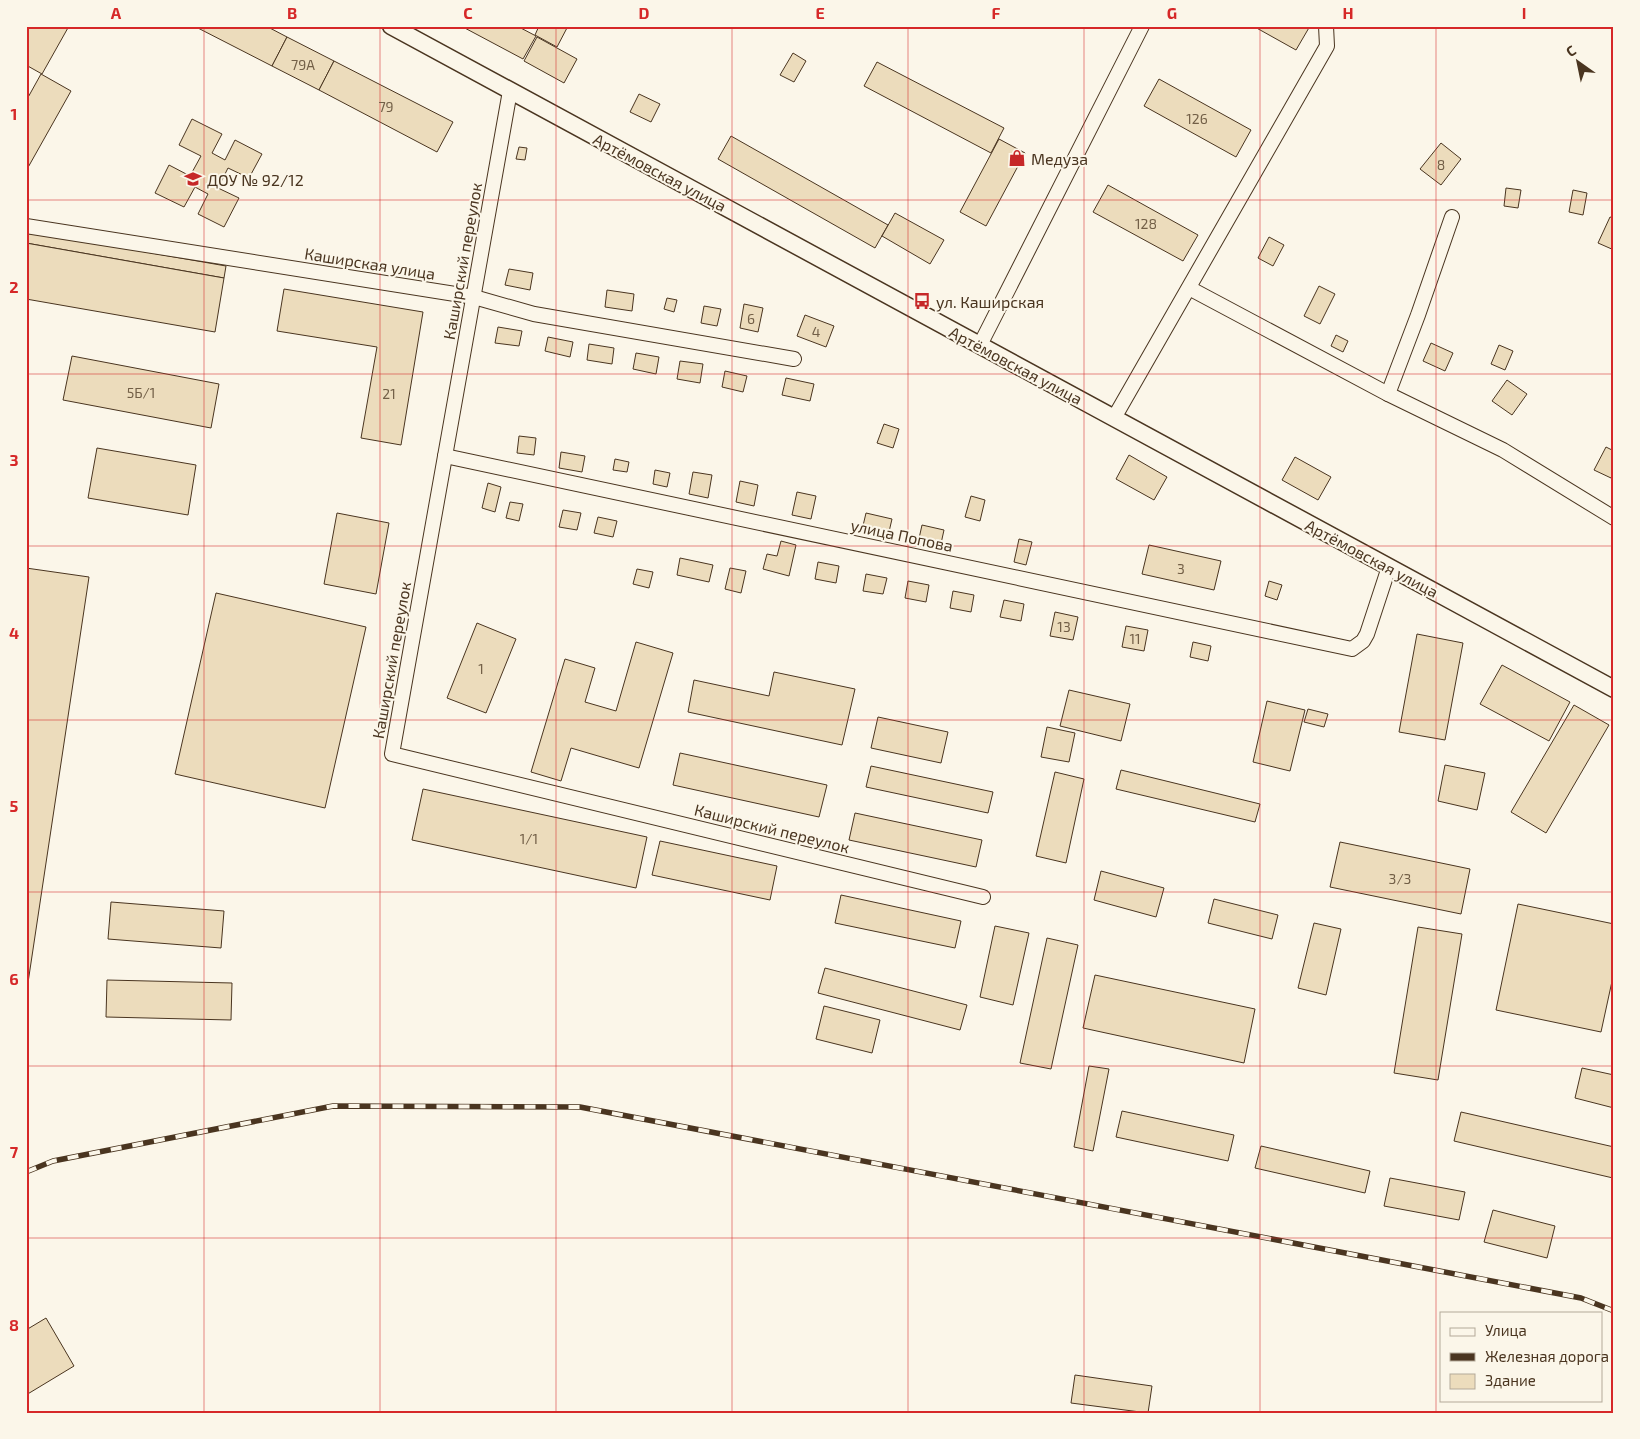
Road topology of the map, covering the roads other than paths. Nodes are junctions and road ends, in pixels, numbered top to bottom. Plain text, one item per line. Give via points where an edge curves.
1 (391, 26) edge
2 (1142, 26) edge
3 (1326, 26) edge
4 (510, 91) junction
5 (1452, 217) dead end
6 (26, 226) edge
7 (1189, 288) junction
8 (474, 297) junction
9 (980, 346) junction
10 (794, 359) dead end
11 (1388, 394) junction
12 (1114, 418) junction
13 (445, 456) junction
14 (1614, 518) edge
15 (1389, 567) junction
16 (1614, 689) edge
17 (983, 897) dead end

1 - 4 street, Артёмовская улица
2 - 9 street
3 - 7 street via 1327,46
4 - 8 street, Каширский переулок
4 - 9 street, Артёмовская улица
5 - 11 street
6 - 8 street, Каширская улица
7 - 11 street
7 - 12 street
8 - 10 street, Каширская улица via 534,314
8 - 13 street, Каширский переулок
9 - 12 street, Артёмовская улица
11 - 14 street via 1503,450
12 - 15 street, Артёмовская улица
13 - 15 street, улица Попова via 1352,649 1367,634
13 - 17 street, Каширский переулок via 392,754
15 - 16 street, Артёмовская улица

